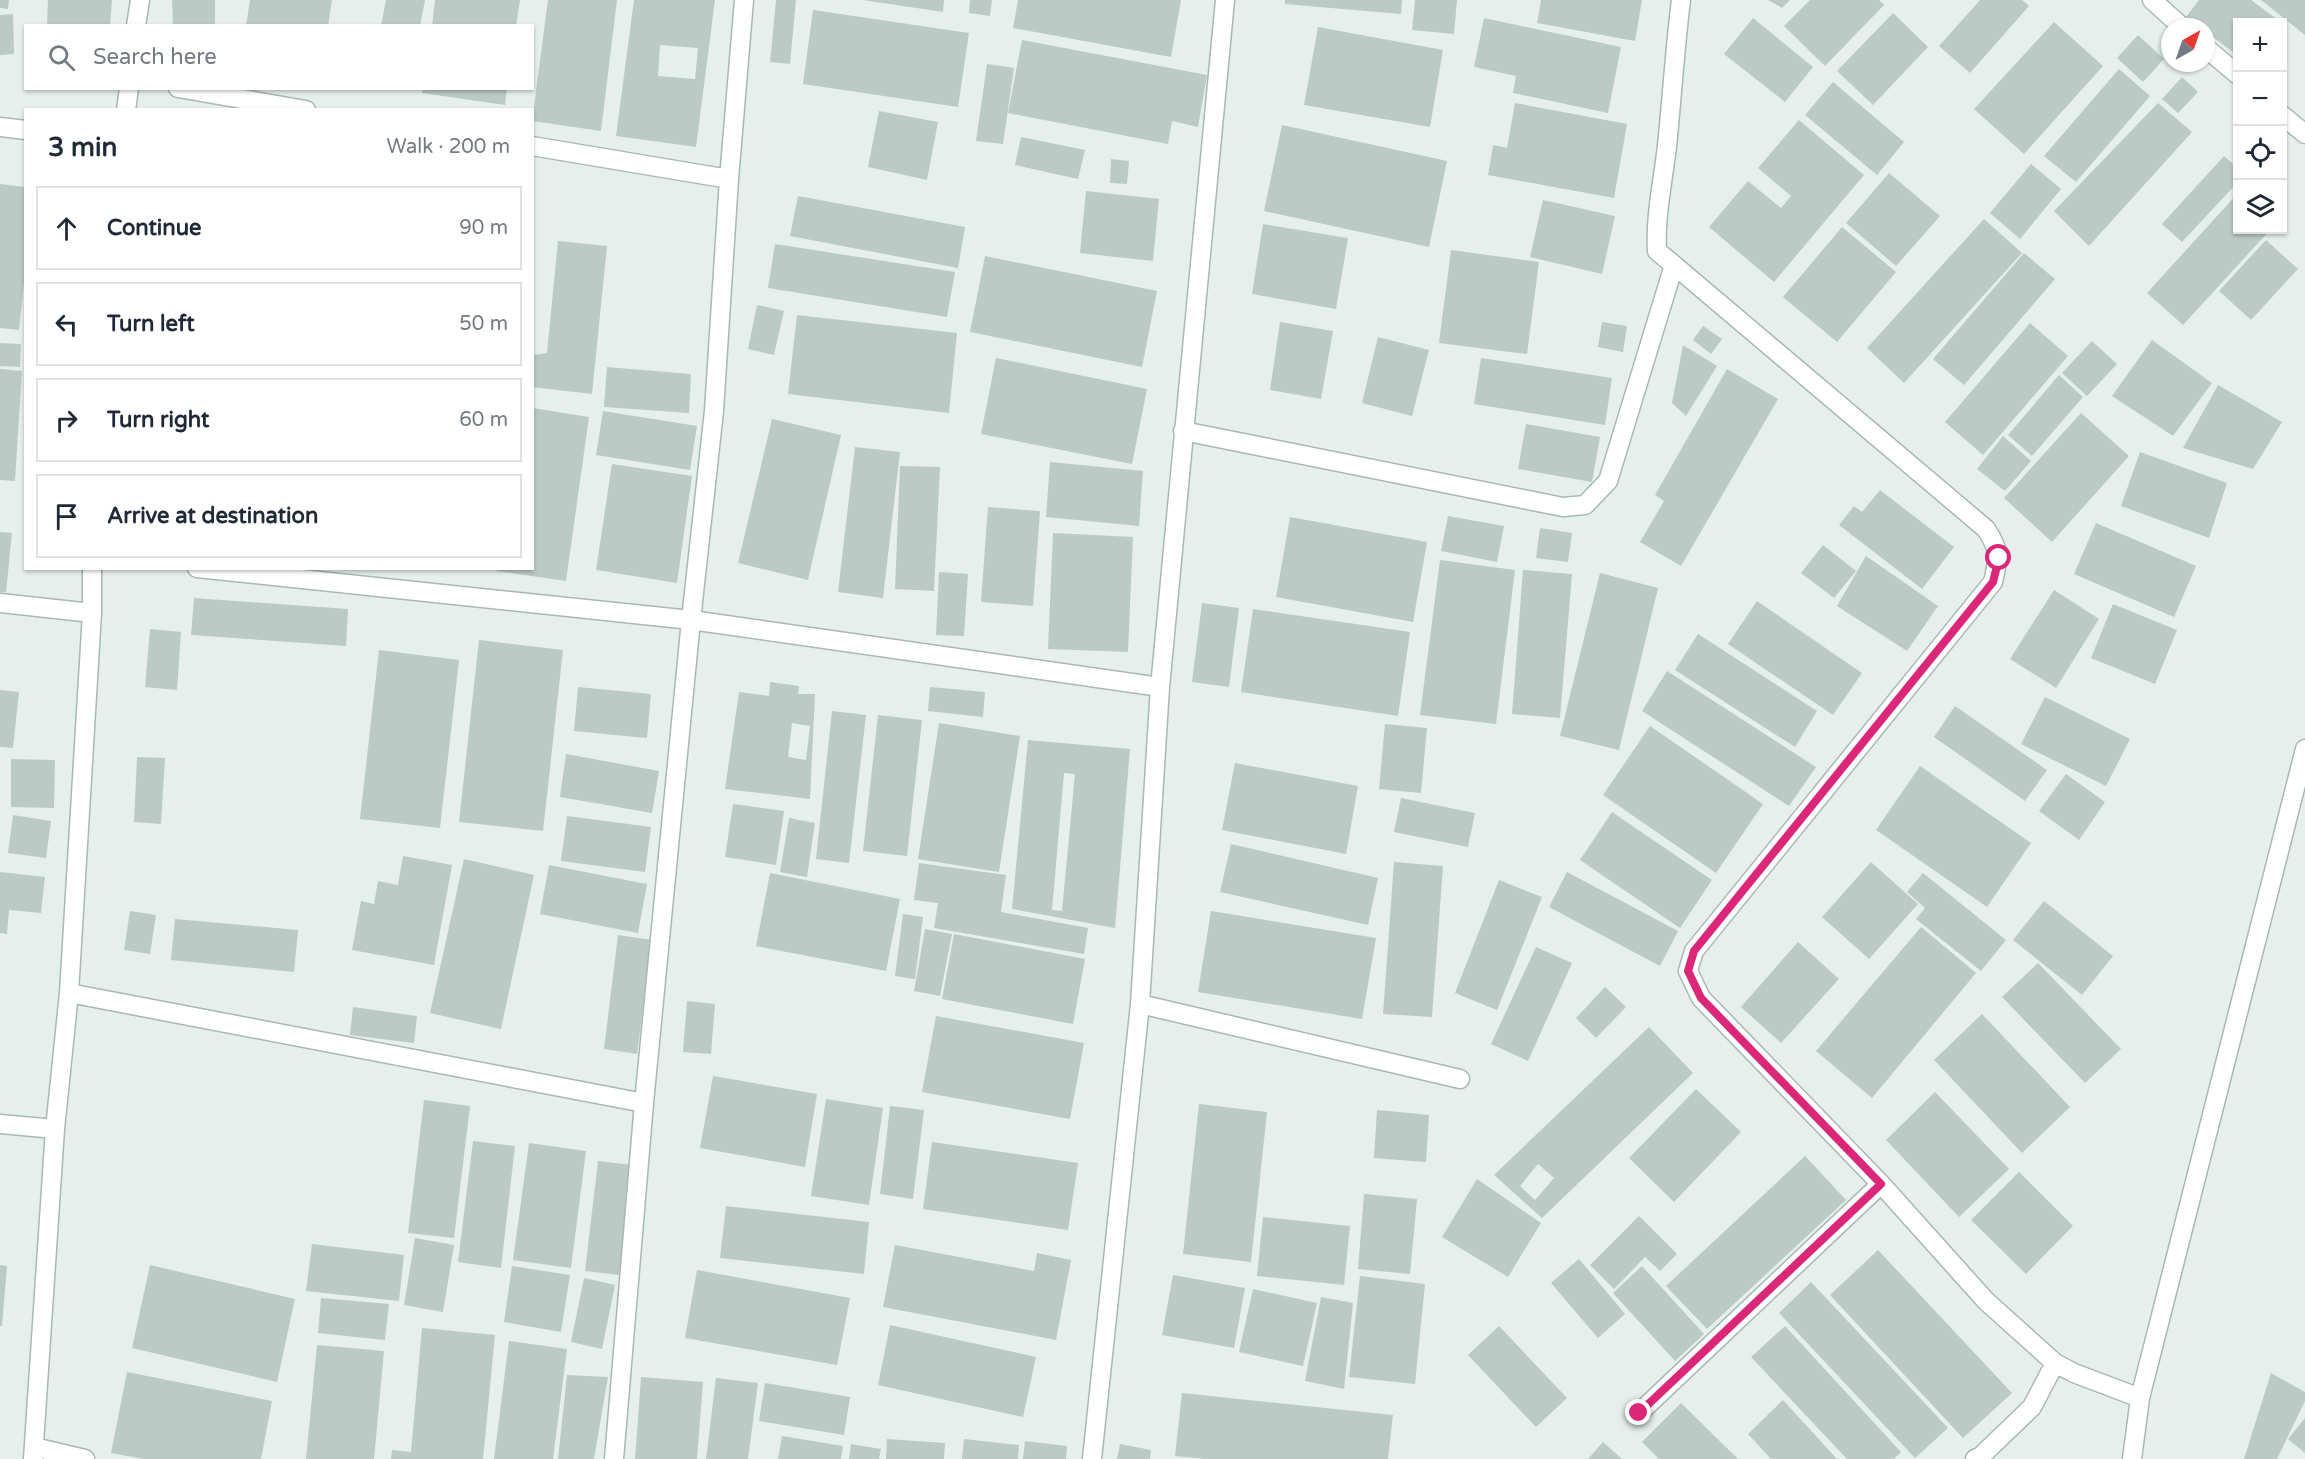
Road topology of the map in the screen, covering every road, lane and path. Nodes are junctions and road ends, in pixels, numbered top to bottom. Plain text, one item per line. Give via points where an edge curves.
1 (140, 0) edge
2 (744, 0) edge
3 (1225, 0) edge
4 (1681, 0) edge
5 (2152, 0) edge
6 (2172, 18) edge
7 (136, 24) edge
8 (2215, 56) edge
9 (2234, 72) edge
10 (129, 90) edge
11 (190, 90) edge
12 (126, 108) edge
13 (294, 108) edge
14 (2287, 118) edge
15 (0, 127) edge
16 (24, 130) edge
17 (2305, 134) edge
18 (534, 146) edge
19 (729, 178) junction
20 (1674, 265) junction
21 (1183, 431) junction
22 (92, 570) edge
23 (216, 570) edge
24 (0, 603) edge
25 (92, 613) junction
26 (691, 620) junction
27 (1160, 687) junction
28 (2305, 749) edge
29 (69, 993) junction
30 (1140, 1004) junction
31 (1460, 1079) dead end
32 (644, 1103) junction
33 (0, 1124) edge
34 (55, 1130) junction
35 (1881, 1184) junction
36 (2055, 1363) junction
37 (2140, 1398) junction
38 (1639, 1413) dead end
39 (33, 1453) edge
40 (86, 1459) edge
41 (614, 1459) edge
42 (1092, 1459) edge
43 (1974, 1459) edge
44 (2132, 1459) edge

1 - 7 street
2 - 19 street
3 - 21 street
4 - 20 street via 1657,207 1657,251
5 - 6 street
8 - 9 street
10 - 12 street
11 - 13 street
14 - 17 street
15 - 16 street
18 - 19 street
19 - 26 street via 714,411
20 - 21 street via 1608,481 1585,505 1563,507
20 - 35 street via 1986,529 1999,558 1993,582 1694,951 1688,971 1701,998
21 - 27 street
22 - 25 street
23 - 26 street
24 - 25 street
25 - 29 street
26 - 27 street
26 - 32 street
27 - 30 street
28 - 37 street
29 - 32 street
29 - 34 street
30 - 31 street
30 - 42 street
32 - 41 street
33 - 34 street
34 - 39 street
35 - 36 street via 1986,1301
35 - 38 street
36 - 37 street
36 - 43 street via 2032,1407
37 - 44 street
39 - 40 street

